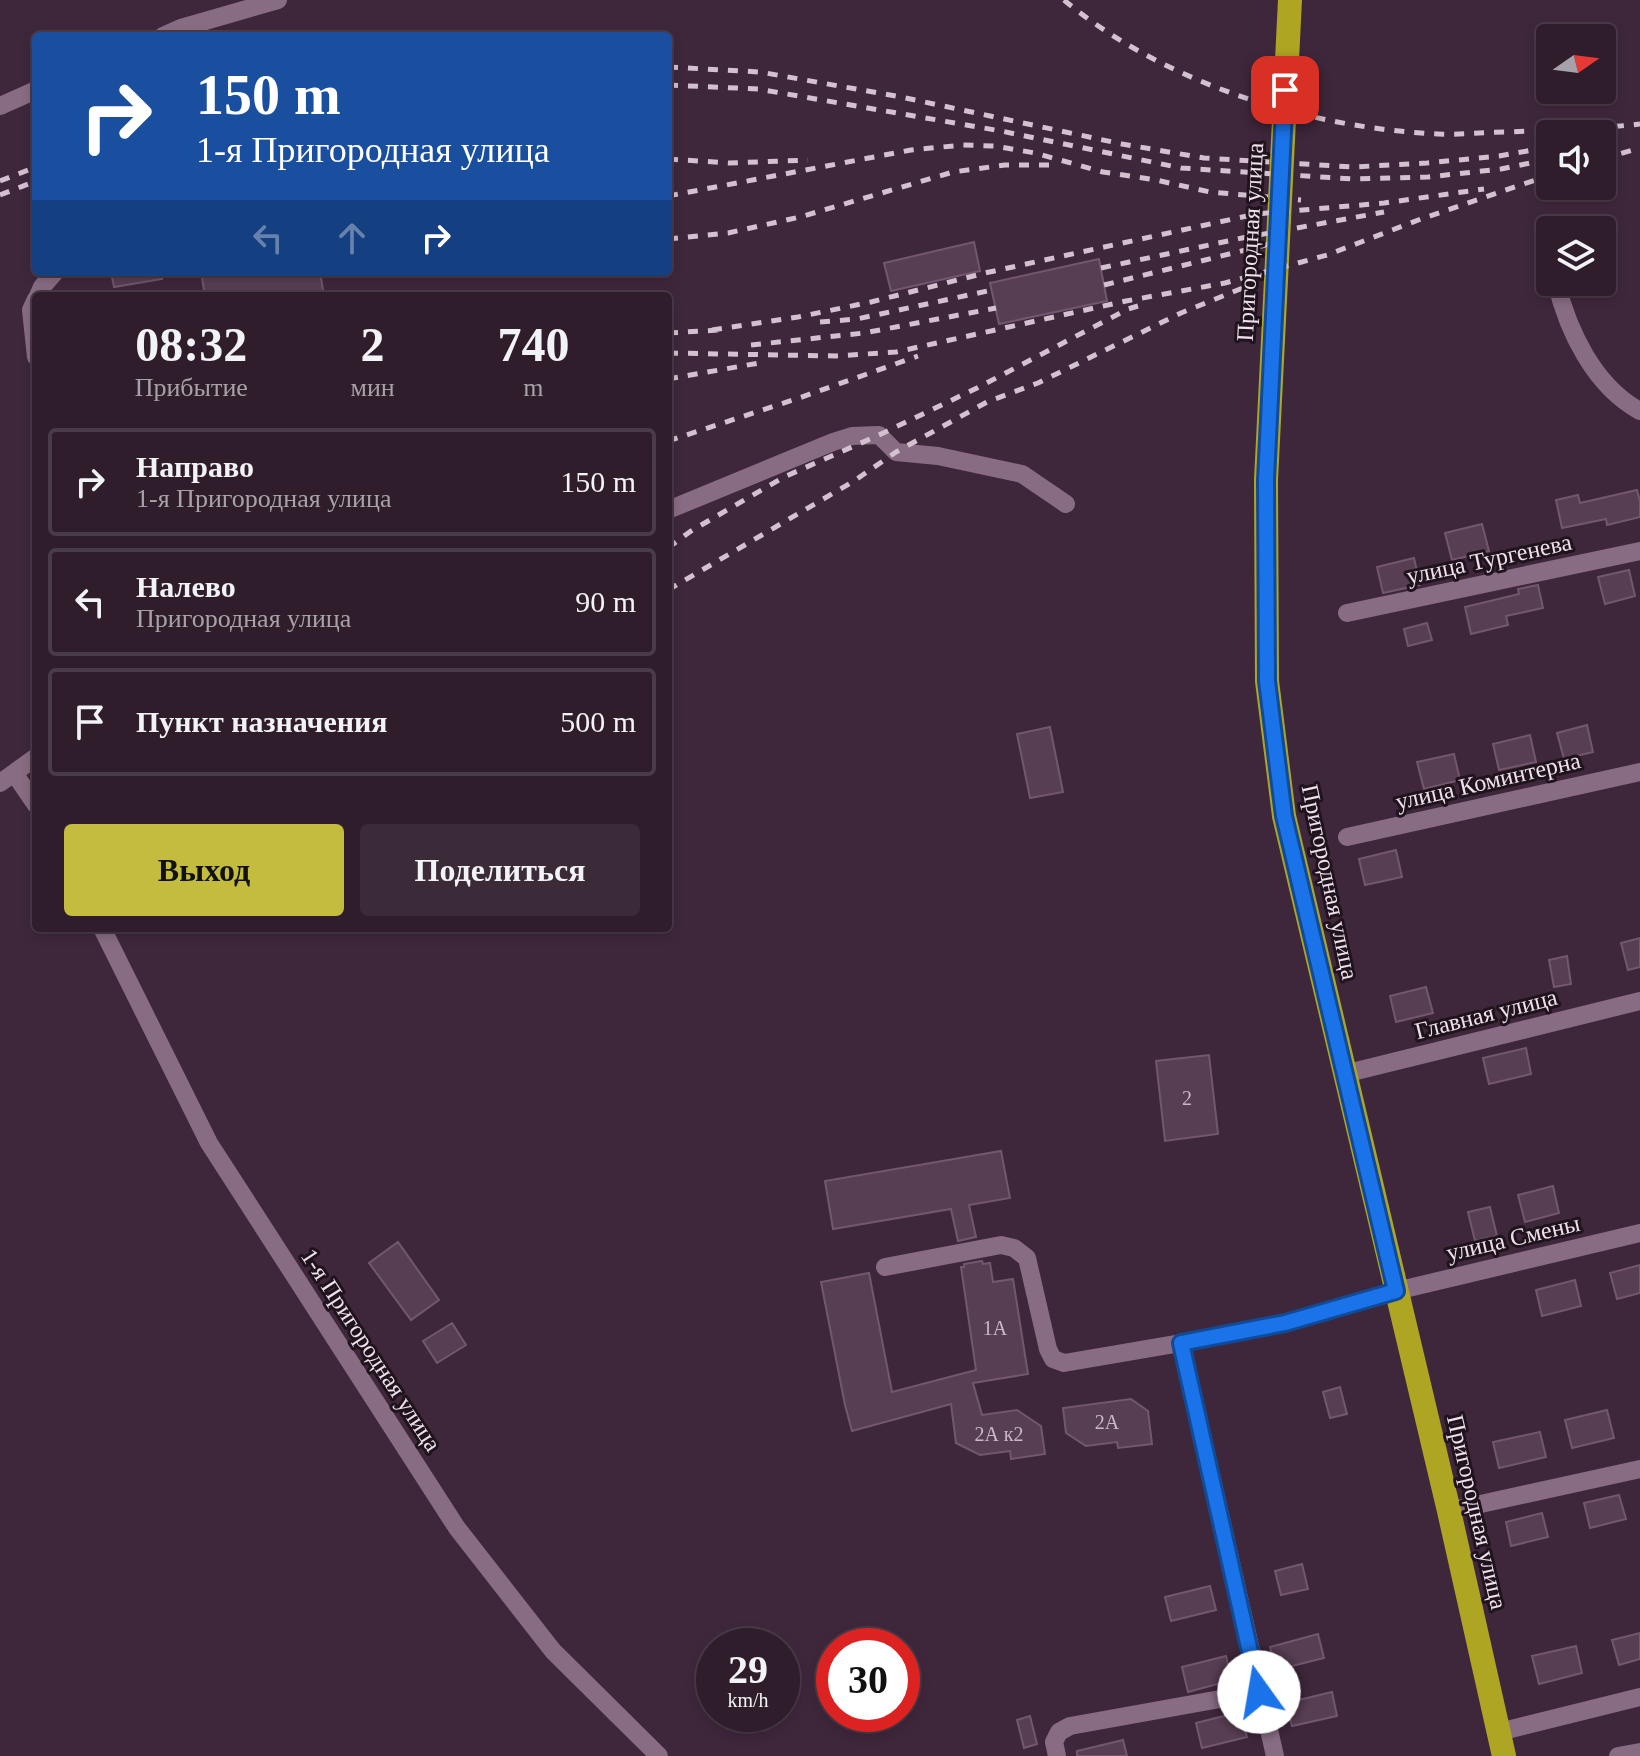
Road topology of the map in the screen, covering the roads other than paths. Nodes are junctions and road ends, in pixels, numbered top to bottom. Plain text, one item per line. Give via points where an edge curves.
1 (278, 0) edge
2 (1290, 0) edge
3 (172, 32) edge
4 (32, 92) edge
5 (0, 106) edge
6 (52, 276) edge
7 (40, 292) edge
8 (1561, 296) edge
9 (1640, 411) edge
10 (1066, 504) dead end
11 (672, 508) edge
12 (1640, 551) edge
13 (1347, 613) dead end
14 (32, 760) edge
15 (1640, 772) edge
16 (7, 778) edge
17 (32, 801) edge
18 (1347, 837) dead end
19 (104, 932) edge
20 (1640, 1001) edge
21 (1344, 1074) junction
22 (1640, 1233) edge
23 (885, 1267) dead end
24 (1396, 1291) junction
25 (1181, 1343) junction
26 (1640, 1469) edge
27 (1449, 1511) junction
28 (1259, 1692) junction
29 (1640, 1697) edge
30 (1499, 1732) junction
31 (1055, 1749) edge
32 (1640, 1752) edge
33 (659, 1756) edge
34 (1275, 1756) edge
35 (1504, 1756) edge
36 (1618, 1756) edge

1 - 3 street
2 - 21 highway, Пригородная улица via 1266,480 1267,681 1282,801
4 - 5 street
6 - 7 street
8 - 9 street via 1588,359 1622,400
10 - 11 street via 1022,474 896,452 879,435 870,434 833,442
12 - 13 street, улица Тургенева
14 - 16 street
15 - 18 street, улица Коминтерна
16 - 17 street
19 - 33 street, 1-я Пригородная улица via 209,1143 457,1528 553,1651
20 - 21 street, Главная улица
21 - 24 highway, Пригородная улица
22 - 24 street, улица Смены
23 - 25 street via 1001,1245 1014,1248 1027,1258 1053,1359 1064,1363
24 - 25 street via 1285,1323
24 - 27 highway, Пригородная улица
25 - 28 street
26 - 27 street
27 - 30 highway, Пригородная улица
28 - 31 street via 1070,1726 1059,1732
28 - 34 street
29 - 30 street
30 - 35 highway, Пригородная улица
32 - 36 street

